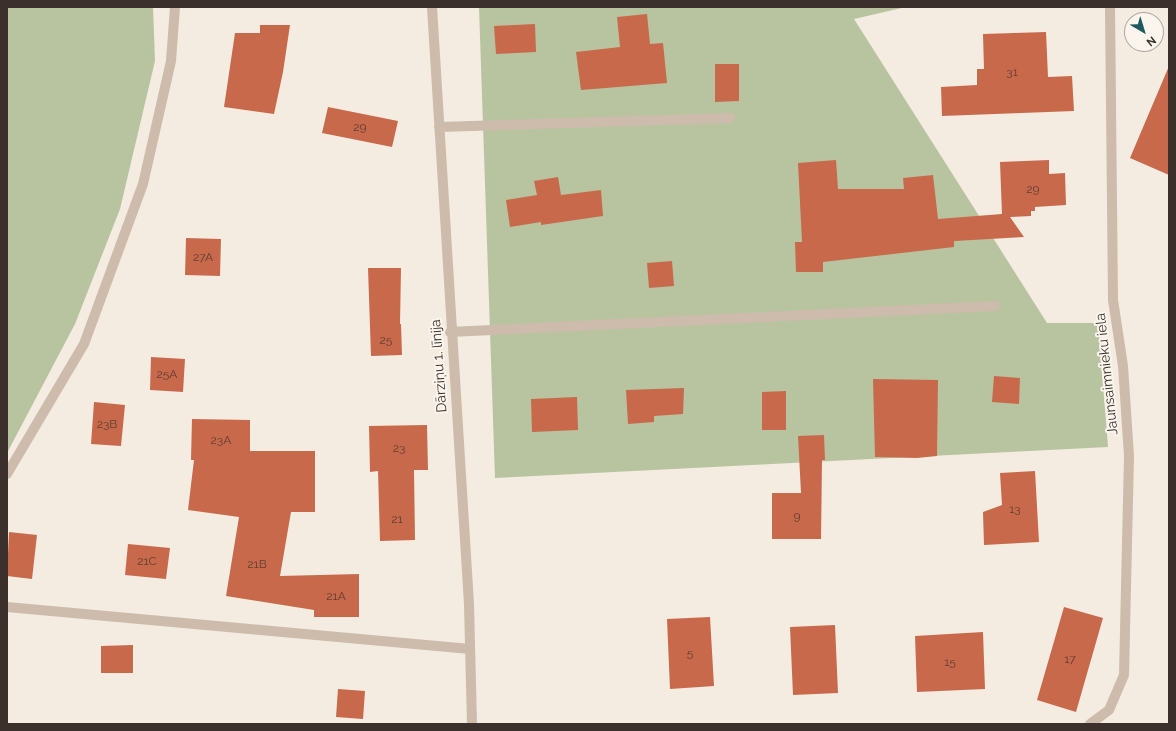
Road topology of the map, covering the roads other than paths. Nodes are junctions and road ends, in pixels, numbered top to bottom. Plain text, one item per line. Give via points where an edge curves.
1 (175, 7) edge
2 (432, 7) edge
3 (1110, 7) edge
4 (730, 118) dead end
5 (439, 127) junction
6 (995, 306) dead end
7 (450, 332) junction
8 (7, 474) edge
9 (7, 607) edge
10 (470, 649) junction
11 (472, 724) edge
12 (1090, 724) edge

1 - 8 street via 170,61 140,191 84,344
2 - 5 street, Dārziņu 1. līnija
3 - 12 street, Jaunsaimnieku iela via 1113,300 1123,366 1129,456 1124,675 1109,710
4 - 5 street
5 - 7 street, Dārziņu 1. līnija
6 - 7 street
7 - 10 street, Dārziņu 1. līnija
9 - 10 street
10 - 11 street, Dārziņu 1. līnija

